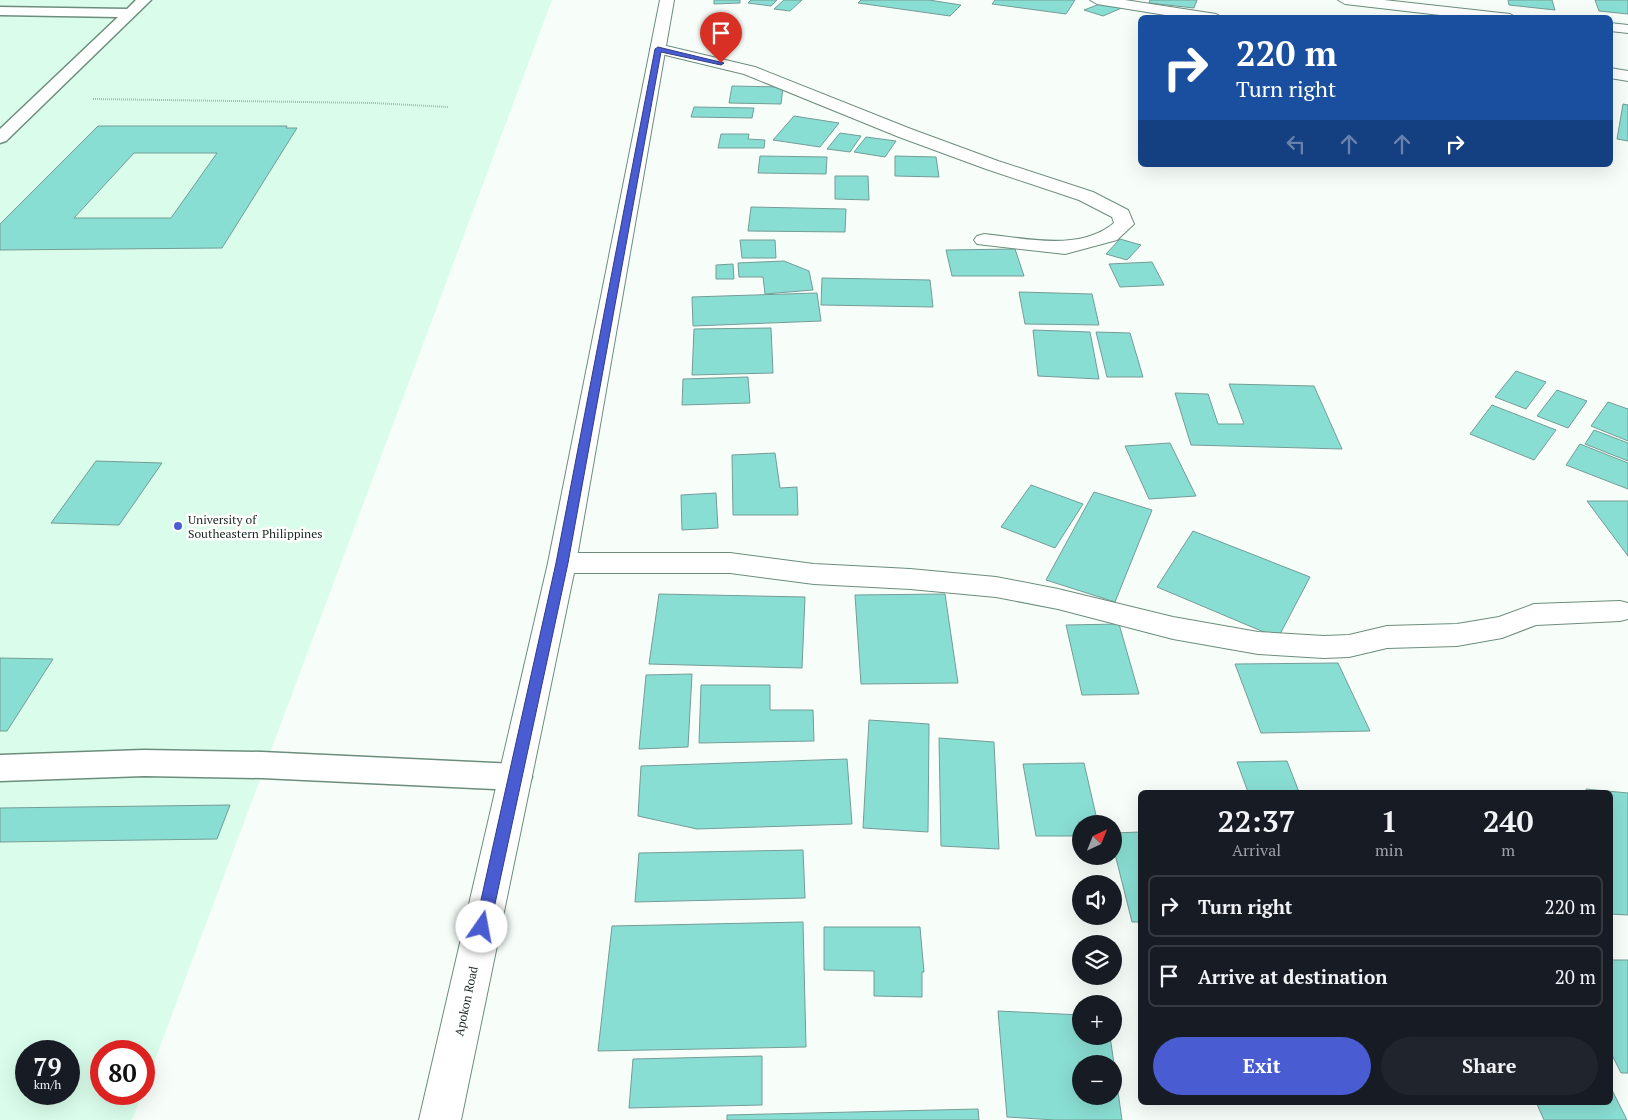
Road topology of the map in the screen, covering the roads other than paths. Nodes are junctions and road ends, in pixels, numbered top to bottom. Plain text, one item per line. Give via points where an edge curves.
1 (144, 0) edge
2 (667, 0) edge
3 (1097, 0) edge
4 (1345, 0) edge
5 (1436, 5) edge
6 (0, 11) edge
7 (130, 13) junction
8 (1196, 15) edge
9 (1493, 15) edge
10 (1613, 27) edge
11 (1628, 29) edge
12 (658, 49) junction
13 (1613, 74) edge
14 (1628, 76) edge
15 (0, 138) edge
16 (984, 240) dead end
17 (562, 563) junction
18 (1620, 611) dead end
19 (0, 768) edge
20 (516, 777) junction
21 (440, 1120) edge

1 - 7 lane
2 - 12 main road, Apokon Road
3 - 8 main road
4 - 5 main road
5 - 9 main road
6 - 7 lane
7 - 15 lane
10 - 11 main road
12 - 16 main road via 749,70 905,133 1086,196 1121,214 1124,224 1110,236 1065,248
12 - 17 main road, Apokon Road
13 - 14 main road
17 - 18 main road via 730,563 814,574 996,587 1173,628 1258,643 1324,647 1349,646 1387,637 1457,636 1502,627 1534,615
17 - 20 main road, Apokon Road
19 - 20 lane via 144,763 262,765
20 - 21 main road, Apokon Road

